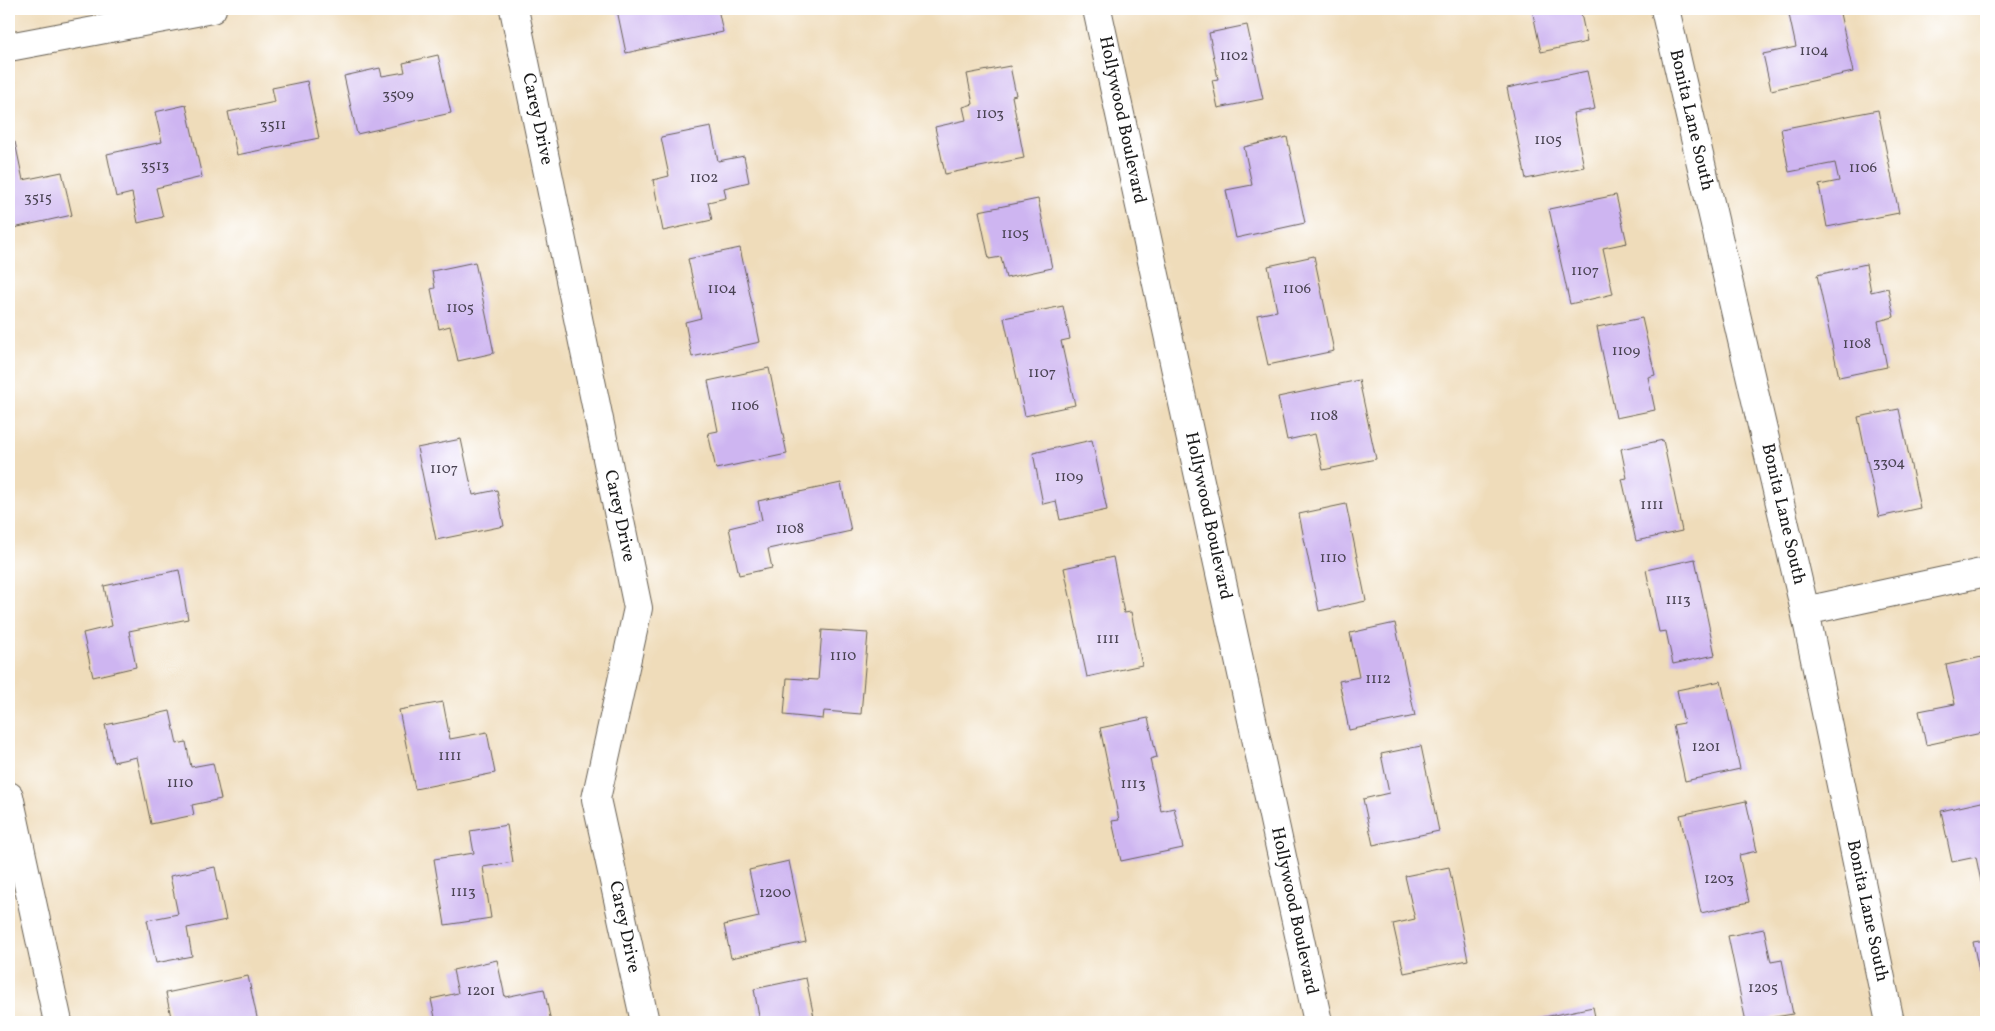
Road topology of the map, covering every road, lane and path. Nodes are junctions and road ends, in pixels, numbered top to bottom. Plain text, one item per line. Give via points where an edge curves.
1 (212, 9) edge
2 (514, 9) edge
3 (1097, 9) edge
4 (1665, 9) edge
5 (9, 47) edge
6 (1986, 572) edge
7 (1805, 611) junction
8 (9, 796) edge
9 (58, 1022) edge
10 (645, 1022) edge
11 (1318, 1022) edge
12 (1890, 1022) edge

1 - 5 street
2 - 10 street, Carey Drive via 638,608 596,799
3 - 11 street, Hollywood Boulevard
4 - 7 street, Bonita Lane South
6 - 7 street
7 - 12 street, Bonita Lane South
8 - 9 street

